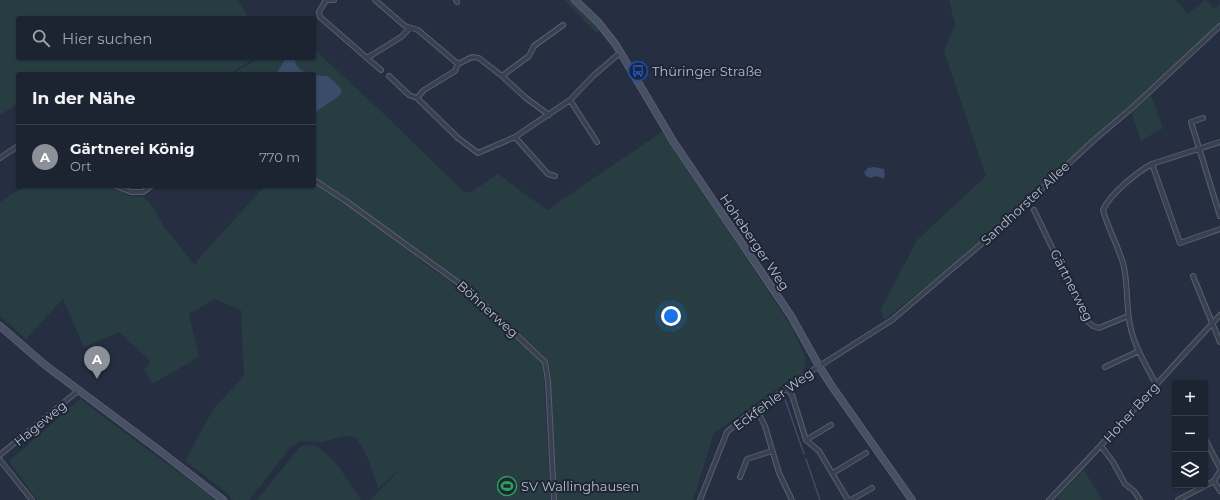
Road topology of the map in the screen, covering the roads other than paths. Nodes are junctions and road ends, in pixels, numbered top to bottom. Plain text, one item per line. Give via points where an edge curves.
1 (327, 0) edge
2 (334, 0) edge
3 (375, 0) edge
4 (575, 0) edge
5 (563, 25) dead end
6 (1220, 26) edge
7 (410, 28) junction
8 (621, 52) junction
9 (367, 58) junction
10 (458, 64) junction
11 (381, 70) dead end
12 (388, 76) dead end
13 (502, 76) junction
14 (417, 98) junction
15 (570, 100) junction
16 (549, 115) junction
17 (1203, 118) dead end
18 (515, 138) junction
19 (597, 142) dead end
20 (1220, 142) edge
21 (16, 147) edge
22 (1199, 149) junction
23 (0, 158) edge
24 (1152, 164) junction
25 (555, 176) dead end
26 (316, 181) edge
27 (121, 188) edge
28 (148, 188) edge
29 (1034, 210) dead end
30 (1220, 216) edge
31 (1220, 228) edge
32 (1193, 276) dead end
33 (1220, 315) edge
34 (1128, 316) junction
35 (1212, 324) junction
36 (0, 326) edge
37 (1220, 342) edge
38 (1139, 351) junction
39 (819, 366) junction
40 (1105, 367) dead end
41 (1156, 384) junction
42 (787, 389) junction
43 (79, 390) junction
44 (757, 410) junction
45 (831, 425) dead end
46 (806, 440) junction
47 (1208, 445) edge
48 (1101, 446) junction
49 (772, 451) junction
50 (866, 453) dead end
51 (0, 455) edge
52 (0, 460) edge
53 (1220, 469) edge
54 (833, 473) junction
55 (740, 477) dead end
56 (1214, 481) junction
57 (872, 488) dead end
58 (1220, 491) edge
59 (32, 500) edge
60 (224, 500) edge
61 (554, 500) edge
62 (700, 500) edge
63 (792, 500) edge
64 (848, 500) edge
65 (851, 500) edge
66 (912, 500) edge
67 (1049, 500) edge
68 (1140, 500) edge
69 (1178, 500) edge

1 - 2 street
1 - 9 street via 319,12 320,17
3 - 7 street
4 - 8 street, Hoheberger Weg via 608,33
5 - 13 street via 534,46 529,56
6 - 39 street, Sandhorster Allee via 931,288 892,320
7 - 9 street via 401,37
7 - 10 street via 418,30
8 - 15 street
8 - 39 street, Hoheberger Weg via 673,141 791,316
9 - 11 street
10 - 13 street via 472,57 479,58
10 - 14 street via 455,71 424,90
12 - 14 street via 409,95
13 - 16 street
14 - 18 street via 458,138 478,153
15 - 16 street
15 - 19 street
16 - 18 street
17 - 22 street via 1191,122
18 - 25 street via 548,174
20 - 22 street
21 - 23 street
22 - 24 street
22 - 30 street
24 - 31 street via 1180,243
24 - 34 street via 1112,197 1103,210 1120,252
26 - 61 street, Böhnerweg via 471,292 545,362
27 - 28 street via 131,192 143,192
29 - 34 street, Gärtnerweg via 1088,322 1099,328
32 - 35 street
33 - 35 street, Hoher Berg
34 - 38 street
35 - 37 street
35 - 41 street, Hoher Berg
36 - 43 street
38 - 40 street
38 - 41 street
39 - 42 street, Eckfehler Weg
39 - 66 street, Hoheberger Weg
41 - 48 street, Hoher Berg
42 - 44 street, Eckfehler Weg
42 - 46 street via 792,395
43 - 51 street, Hageweg
43 - 60 street
44 - 49 street
44 - 62 street, Eckfehler Weg via 727,432
45 - 46 street
46 - 54 street via 819,452
47 - 53 street
48 - 67 street, Hoher Berg
48 - 68 street
49 - 55 street via 747,459
49 - 63 street
50 - 54 street
52 - 59 street
53 - 56 street
54 - 64 street
56 - 58 street
56 - 69 street
57 - 65 street

